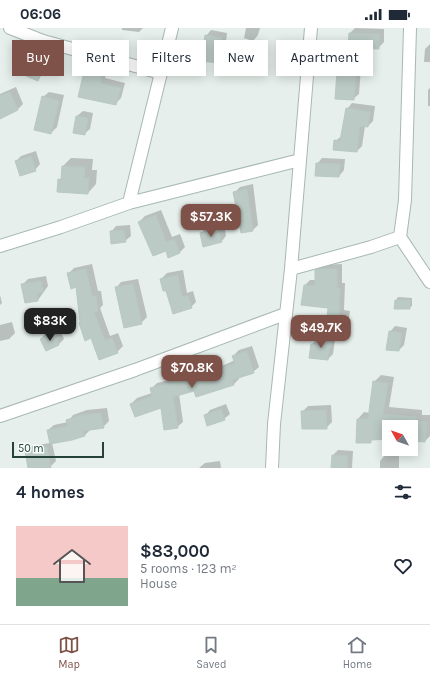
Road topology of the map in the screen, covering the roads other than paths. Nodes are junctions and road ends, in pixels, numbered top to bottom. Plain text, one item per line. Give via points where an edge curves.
1 (10, 28) edge
2 (172, 28) edge
3 (311, 28) edge
4 (410, 28) edge
5 (169, 40) edge
6 (137, 66) edge
7 (160, 76) edge
8 (300, 160) junction
9 (129, 203) junction
10 (400, 237) junction
11 (0, 246) edge
12 (291, 269) junction
13 (430, 282) edge
14 (285, 314) junction
15 (0, 416) edge
16 (272, 468) edge

1 - 6 street via 44,41
2 - 5 street
3 - 8 street
4 - 10 street via 405,200
7 - 9 street
8 - 9 street
8 - 12 street
9 - 11 street
10 - 12 street
10 - 13 street
12 - 14 street
14 - 15 street via 135,370
14 - 16 street

